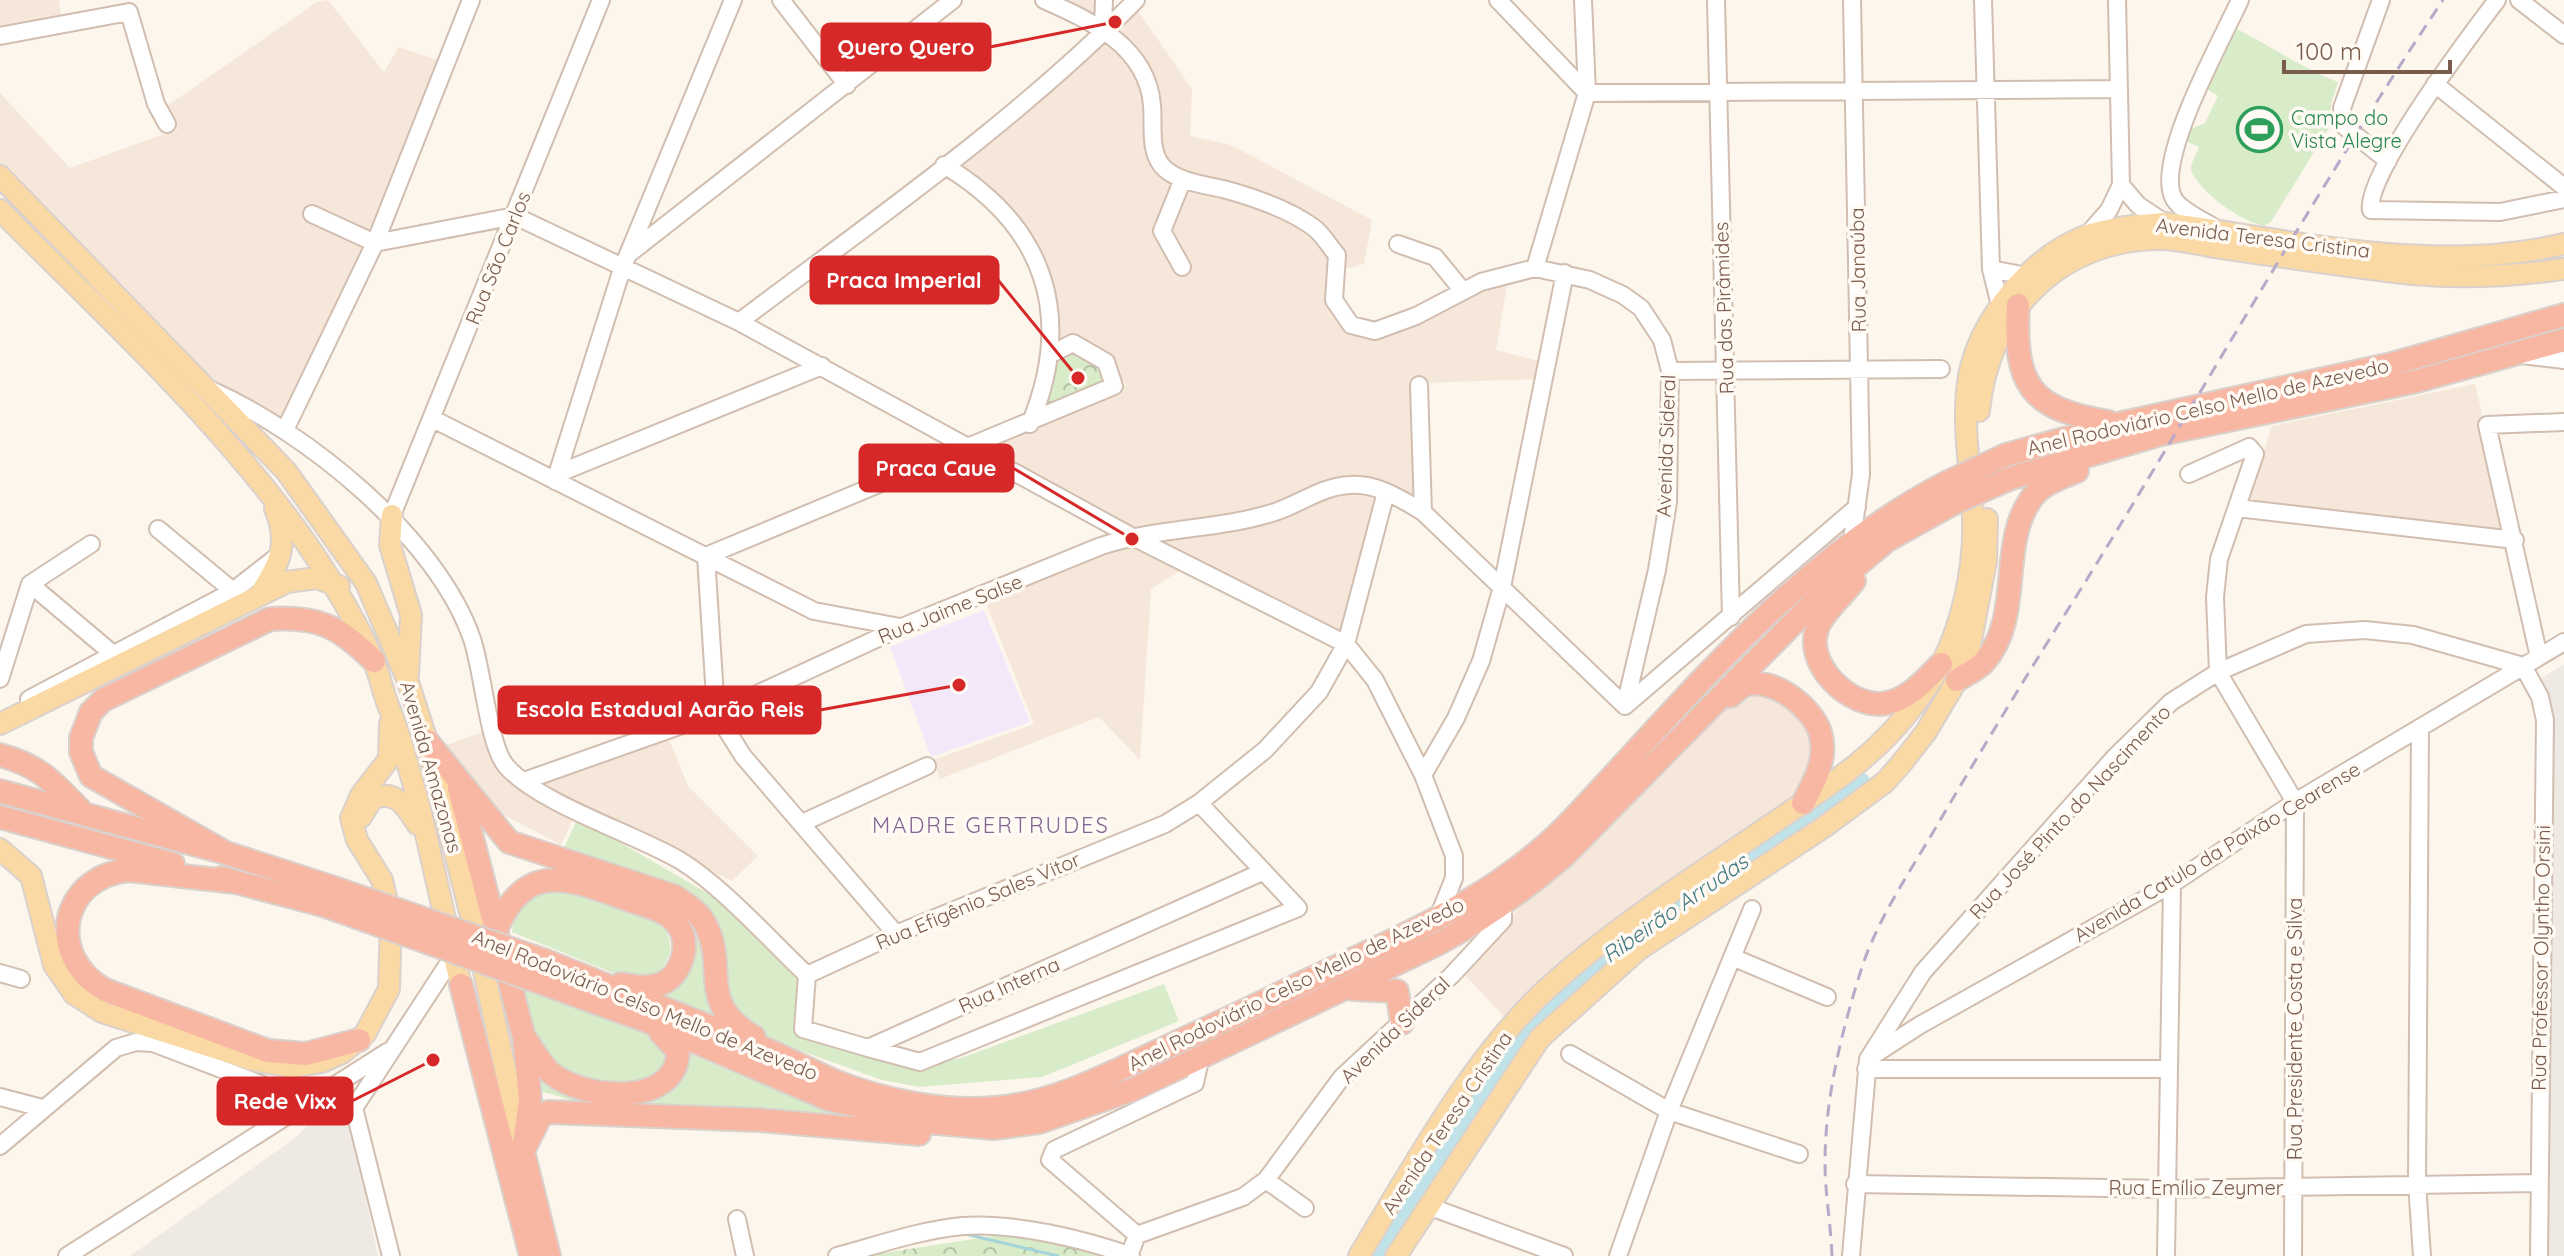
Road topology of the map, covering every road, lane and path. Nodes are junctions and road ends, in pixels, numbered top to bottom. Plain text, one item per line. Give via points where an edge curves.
1 (471, 0) edge
2 (601, 0) edge
3 (733, 0) edge
4 (781, 0) edge
5 (953, 0) edge
6 (1044, 0) edge
7 (1104, 0) edge
8 (1136, 0) edge
9 (1498, 0) edge
10 (1583, 0) edge
11 (1716, 0) edge
12 (1852, 0) edge
13 (1983, 0) edge
14 (2117, 0) edge
15 (2240, 0) edge
16 (2381, 0) edge
17 (2497, 0) edge
18 (2519, 0) edge
19 (1104, 30) junction
20 (2564, 35) edge
21 (0, 36) edge
22 (2435, 84) junction
23 (847, 85) junction
24 (2119, 89) junction
25 (1984, 91) junction
26 (1587, 93) junction
27 (1853, 93) junction
28 (1717, 95) junction
29 (167, 124) dead end
30 (2388, 161) junction
31 (944, 165) junction
32 (0, 176) edge
33 (1183, 179) junction
34 (2121, 185) junction
35 (2564, 187) edge
36 (2564, 199) edge
37 (0, 210) edge
38 (312, 214) dead end
39 (515, 216) junction
40 (2165, 223) junction
41 (2221, 231) junction
42 (2086, 236) junction
43 (375, 243) junction
44 (1398, 244) dead end
45 (2564, 244) edge
46 (630, 253) junction
47 (1182, 267) dead end
48 (1535, 268) junction
49 (622, 269) junction
50 (1991, 269) junction
51 (2564, 269) edge
52 (1565, 273) junction
53 (2027, 276) junction
54 (1463, 291) junction
55 (2009, 307) junction
56 (2564, 315) edge
57 (739, 322) junction
58 (2564, 340) edge
59 (1051, 354) junction
60 (2516, 354) junction
61 (2564, 360) edge
62 (822, 366) junction
63 (1859, 369) junction
64 (1941, 369) dead end
65 (1670, 371) junction
66 (1726, 371) junction
67 (1419, 385) dead end
68 (206, 387) junction
69 (184, 398) junction
70 (433, 419) junction
71 (2564, 422) edge
72 (1030, 424) junction
73 (2118, 424) junction
74 (285, 430) junction
75 (2161, 434) junction
76 (968, 447) junction
77 (2189, 474) dead end
78 (556, 477) junction
79 (268, 491) junction
80 (1386, 492) junction
81 (1950, 493) junction
82 (1857, 507) junction
83 (2237, 508) junction
84 (1423, 512) junction
85 (392, 515) junction
86 (158, 529) dead end
87 (1131, 536) junction
88 (1852, 540) junction
89 (2515, 540) junction
90 (1886, 541) junction
91 (91, 544) dead end
92 (283, 551) junction
93 (706, 556) junction
94 (335, 583) junction
95 (30, 584) junction
96 (1502, 587) junction
97 (233, 591) junction
98 (260, 595) junction
99 (1731, 617) junction
100 (902, 627) junction
101 (392, 640) junction
102 (2564, 642) edge
103 (1346, 644) junction
104 (113, 654) junction
105 (2539, 657) junction
106 (374, 661) junction
107 (2523, 666) junction
108 (1949, 672) junction
109 (2218, 672) junction
110 (0, 679) edge
111 (407, 679) junction
112 (1625, 706) junction
113 (389, 709) junction
114 (716, 713) junction
115 (0, 715) edge
116 (1694, 723) junction
117 (0, 724) edge
118 (2420, 729) junction
119 (427, 741) junction
120 (0, 755) edge
121 (927, 766) dead end
122 (456, 775) junction
123 (1423, 775) junction
124 (524, 781) junction
125 (0, 791) edge
126 (2295, 802) junction
127 (1199, 803) junction
128 (1803, 803) junction
129 (83, 814) junction
130 (0, 817) edge
131 (802, 823) junction
132 (357, 840) junction
133 (430, 847) junction
134 (0, 849) edge
135 (226, 853) junction
136 (1262, 872) junction
137 (236, 882) junction
138 (2172, 884) junction
139 (326, 895) junction
140 (1503, 904) junction
141 (1752, 909) dead end
142 (1437, 920) junction
143 (497, 928) junction
144 (896, 934) junction
145 (454, 955) junction
146 (1732, 957) junction
147 (554, 964) junction
148 (0, 973) edge
149 (807, 975) junction
150 (21, 979) dead end
151 (433, 985) junction
152 (461, 985) junction
153 (1340, 990) junction
154 (1827, 997) dead end
155 (1559, 998) junction
156 (647, 1021) junction
157 (1402, 1023) junction
158 (524, 1037) junction
159 (359, 1040) junction
160 (868, 1048) junction
161 (387, 1052) junction
162 (1570, 1054) dead end
163 (1201, 1055) junction
164 (793, 1060) junction
165 (1867, 1064) junction
166 (2168, 1069) junction
167 (0, 1097) edge
168 (305, 1101) junction
169 (42, 1108) junction
170 (1669, 1111) junction
171 (994, 1128) junction
172 (0, 1146) edge
173 (523, 1151) junction
174 (1799, 1154) dead end
175 (1266, 1180) junction
176 (2417, 1183) junction
177 (2538, 1183) junction
178 (1855, 1184) junction
179 (2294, 1187) junction
180 (2166, 1189) junction
181 (1428, 1206) junction
182 (1305, 1208) dead end
183 (737, 1219) dead end
184 (1137, 1235) junction
185 (67, 1256) edge
186 (391, 1256) edge
187 (531, 1256) edge
188 (549, 1256) edge
189 (745, 1256) edge
190 (837, 1256) edge
191 (1130, 1256) edge
192 (1359, 1256) edge
193 (1396, 1256) edge
194 (1564, 1256) edge
195 (1618, 1256) edge
196 (1851, 1256) edge
197 (2166, 1256) edge
198 (2293, 1256) edge
199 (2422, 1256) edge
200 (2539, 1256) edge

1 - 43 street
2 - 39 street, Rua São Carlos
3 - 46 street
4 - 23 street
5 - 23 street
6 - 19 street
7 - 19 street
8 - 19 street
9 - 26 street
10 - 26 street
11 - 28 street, Rua das Pirâmides
12 - 27 street, Rua Janaúba
13 - 25 street
14 - 24 street
15 - 41 street via 2173,146 2167,179 2175,201
16 - 30 street via 2342,108 2344,126
17 - 22 street
18 - 20 street
19 - 31 street
19 - 33 street via 1142,70 1152,101 1153,146 1165,169
21 - 29 street via 129,12
22 - 30 street
22 - 35 street
23 - 46 street
24 - 25 street
24 - 34 street
25 - 27 street
25 - 50 street
26 - 28 street
26 - 48 street
27 - 28 street
27 - 63 street, Rua Janaúba
28 - 66 street, Rua das Pirâmides
30 - 36 street via 2369,201 2371,210 2381,213 2500,212
31 - 57 street
31 - 59 street via 996,202 1028,242 1051,315
32 - 68 main road, Avenida Amazonas
33 - 47 street via 1162,231
33 - 54 street, Avenida Sideral via 1250,196 1315,228 1337,255 1334,300 1351,325 1375,331
34 - 40 street via 2138,205
34 - 42 street via 2109,210
37 - 69 main road, Avenida Amazonas
38 - 43 street
39 - 43 street
39 - 49 street
39 - 70 street, Rua São Carlos
40 - 41 main road, Avenida Teresa Cristina
40 - 42 main road, Avenida Teresa Cristina
41 - 45 main road, Avenida Teresa Cristina via 2475,259
42 - 53 main road, Avenida Teresa Cristina
43 - 74 street
44 - 54 street via 1435,257
46 - 49 street
48 - 52 street, Avenida Sideral
48 - 54 street, Avenida Sideral
49 - 57 street
49 - 78 street
50 - 53 street
50 - 55 street
51 - 55 main road, Avenida Teresa Cristina via 2489,278 2414,274 2159,239 2097,247
52 - 65 street, Avenida Sideral via 1612,290 1641,308 1662,340
52 - 96 street
53 - 55 main road, Avenida Teresa Cristina
55 - 73 highway via 2020,371 2031,392 2058,411
55 - 108 main road, Avenida Teresa Cristina via 1981,393 1977,428 1987,515 1980,605
56 - 73 highway, Anel Rodoviário Celso Mello de Azevedo via 2392,364
57 - 62 street
58 - 60 highway, Anel Rodoviário Celso Mello de Azevedo
59 - 72 street
59 - 72 street via 1071,343 1106,362 1114,386
60 - 61 street
60 - 75 highway, Anel Rodoviário Celso Mello de Azevedo via 2417,381
62 - 76 street
62 - 78 street
63 - 64 street
63 - 66 street
63 - 82 street, Rua Janaúba
65 - 66 street
65 - 112 street, Avenida Sideral via 1668,502
66 - 99 street, Rua das Pirâmides
67 - 84 street
68 - 69 main road
68 - 74 street
68 - 101 main road, Avenida Amazonas via 322,517 366,583
69 - 79 main road, Avenida Amazonas
70 - 78 street
70 - 85 street, Rua São Carlos
71 - 89 street via 2487,425
72 - 76 street
73 - 81 highway, Anel Rodoviário Celso Mello de Azevedo, bridge via 2006,455
74 - 85 street
75 - 81 highway, Anel Rodoviário Celso Mello de Azevedo, bridge
75 - 108 highway via 2051,482 2031,498 2019,522 2001,627 1983,663
76 - 87 street
76 - 93 street
77 - 83 street via 2249,447 2255,454 2253,466
78 - 93 street
79 - 92 main road via 280,521
79 - 94 main road, Avenida Amazonas
80 - 84 street, Rua Jaime Salse
80 - 87 street, Rua Jaime Salse via 1350,485 1275,512
80 - 103 street, Rua Efigênio Sales Vitor
81 - 88 highway, Anel Rodoviário Celso Mello de Azevedo via 1896,509
81 - 90 highway, Anel Rodoviário Celso Mello de Azevedo
82 - 88 street, Rua Janaúba
82 - 99 street
83 - 89 street
83 - 109 street via 2219,559
84 - 96 street, Rua Jaime Salse
85 - 111 main road via 390,545 411,615
85 - 124 street via 444,585 471,636 497,750 508,769
86 - 97 street
87 - 100 street, Rua Jaime Salse
87 - 103 street
88 - 142 highway, Anel Rodoviário Celso Mello de Azevedo via 1807,576 1660,722 1568,824 1510,876
89 - 105 street
90 - 108 highway via 1819,625 1815,643 1828,677 1844,692 1872,705 1908,695
90 - 116 highway, Anel Rodoviário Celso Mello de Azevedo via 1817,599
91 - 95 street
92 - 97 street
92 - 98 main road
93 - 100 street via 814,611
93 - 114 street
94 - 98 main road via 310,578
94 - 101 main road via 362,604
94 - 106 main road, Avenida Amazonas
95 - 104 street
95 - 110 street
96 - 112 street, Rua Jaime Salse
96 - 123 street via 1481,661
97 - 104 street
98 - 117 main road
99 - 112 street
100 - 114 street, Rua Jaime Salse
101 - 111 main road, Avenida Amazonas
102 - 105 street, Avenida Catulo da Paixão Cearense
103 - 123 street via 1375,680
103 - 127 street, Rua Efigênio Sales Vitor via 1319,692 1276,739
104 - 115 street
105 - 107 street, Avenida Catulo da Paixão Cearense
106 - 113 main road, Avenida Amazonas
106 - 135 highway via 345,633 317,621 270,619 103,700 91,712 81,752 91,776
107 - 109 street, Rua José Pinto do Nascimento via 2413,635 2365,630 2306,634
107 - 118 street, Avenida Catulo da Paixão Cearense
107 - 177 street, Rua Professor Olyntho Orsini via 2540,697 2545,720
108 - 128 main road, Avenida Teresa Cristina via 1893,734
108 - 155 main road, Avenida Teresa Cristina via 1926,732 1885,782
109 - 126 street
109 - 165 street, Rua José Pinto do Nascimento via 2171,702 2114,758 1923,972
111 - 119 main road, Avenida Amazonas
113 - 132 main road via 389,759 353,809 351,826
113 - 133 main road, Avenida Amazonas
114 - 124 street, Rua Jaime Salse
114 - 131 street via 743,756
116 - 128 highway via 1748,684 1783,692 1820,733 1820,769
116 - 140 highway, Anel Rodoviário Celso Mello de Azevedo via 1565,855
118 - 126 street, Avenida Catulo da Paixão Cearense
118 - 176 street
119 - 122 highway
119 - 173 main road, Avenida Amazonas
120 - 129 highway via 43,771
121 - 131 street
122 - 143 highway
122 - 164 highway via 509,842 674,896 690,906 708,929 721,1005 745,1031
123 - 142 street via 1454,856 1454,878
124 - 149 street via 683,862
125 - 129 highway, Anel Rodoviário Celso Mello de Azevedo
126 - 138 street, Avenida Catulo da Paixão Cearense
126 - 179 street, Rua Presidente Costa e Silva
127 - 136 street
127 - 144 street, Rua Efigênio Sales Vitor via 1165,824
128 - 155 main road, Avenida Teresa Cristina via 1659,901
129 - 135 highway, Anel Rodoviário Celso Mello de Azevedo
130 - 137 highway, Anel Rodoviário Celso Mello de Azevedo
131 - 144 street
132 - 133 main road via 365,807 381,795 402,801
132 - 159 main road via 382,880 392,948 389,989
133 - 145 main road, Avenida Amazonas
134 - 159 main road via 31,876 54,965 74,994 102,1012 278,1066 322,1062
135 - 139 highway, Anel Rodoviário Celso Mello de Azevedo
136 - 160 street, Rua Interna
136 - 160 street via 1298,908 920,1062
137 - 139 highway, Anel Rodoviário Celso Mello de Azevedo
137 - 159 highway via 113,872 88,885 75,904 67,934 72,959 88,981 105,990 268,1051 306,1054
138 - 165 street, Avenida Catulo da Paixão Cearense via 1920,1025
138 - 166 street
139 - 147 highway, Anel Rodoviário Celso Mello de Azevedo, bridge
139 - 156 highway, Anel Rodoviário Celso Mello de Azevedo, bridge
140 - 153 highway, Anel Rodoviário Celso Mello de Azevedo via 1471,927
140 - 157 street, Avenida Sideral via 1503,920
141 - 146 street
142 - 164 highway, Anel Rodoviário Celso Mello de Azevedo via 1048,1098 994,1109 928,1105 849,1086
143 - 147 highway via 511,900 526,886 550,879 576,882 666,913 683,939 679,967 662,984 634,987
143 - 158 highway
144 - 149 street, Rua Efigênio Sales Vitor
145 - 151 street
145 - 152 main road, Avenida Amazonas
146 - 154 street
146 - 170 street
147 - 164 highway, Anel Rodoviário Celso Mello de Azevedo
148 - 150 street
149 - 160 street via 803,1029
151 - 152 street via 453,979
151 - 161 street
152 - 187 highway, Avenida Amazonas
153 - 157 highway via 1397,991
153 - 163 highway, Anel Rodoviário Celso Mello de Azevedo
155 - 181 main road, Avenida Teresa Cristina via 1540,1038
155 - 192 main road, Avenida Teresa Cristina via 1469,1083
156 - 158 highway via 673,1043 678,1060 674,1074 662,1085 634,1092 589,1090 562,1080
156 - 171 highway, Anel Rodoviário Celso Mello de Azevedo via 828,1099 926,1122
157 - 175 street, Avenida Sideral via 1342,1077
158 - 173 highway via 530,1099
161 - 168 street
161 - 186 street via 354,1108
162 - 170 street
163 - 171 highway, Anel Rodoviário Celso Mello de Azevedo via 1134,1089 1039,1122
163 - 184 street via 1195,1083 1054,1150 1050,1160
165 - 166 street
165 - 178 street
166 - 180 street
167 - 169 street
168 - 169 street via 153,1043 136,1042 116,1048
168 - 185 street
169 - 172 street
170 - 174 street
170 - 195 street
171 - 173 highway via 921,1134 760,1120 548,1112 540,1117
173 - 188 highway, Avenida Amazonas
175 - 182 street
175 - 184 street, Avenida Sideral via 1243,1197
176 - 177 street, Rua Emílio Zeymer
176 - 179 street, Rua Emílio Zeymer
176 - 199 street
177 - 200 street, Rua Professor Olyntho Orsini
178 - 180 street, Rua Emílio Zeymer
178 - 196 street
179 - 180 street, Rua Emílio Zeymer
179 - 198 street, Rua Presidente Costa e Silva
180 - 197 street
181 - 193 main road, Avenida Teresa Cristina
181 - 194 street
183 - 189 street
184 - 191 street
190 - 191 street via 973,1226 1017,1229

